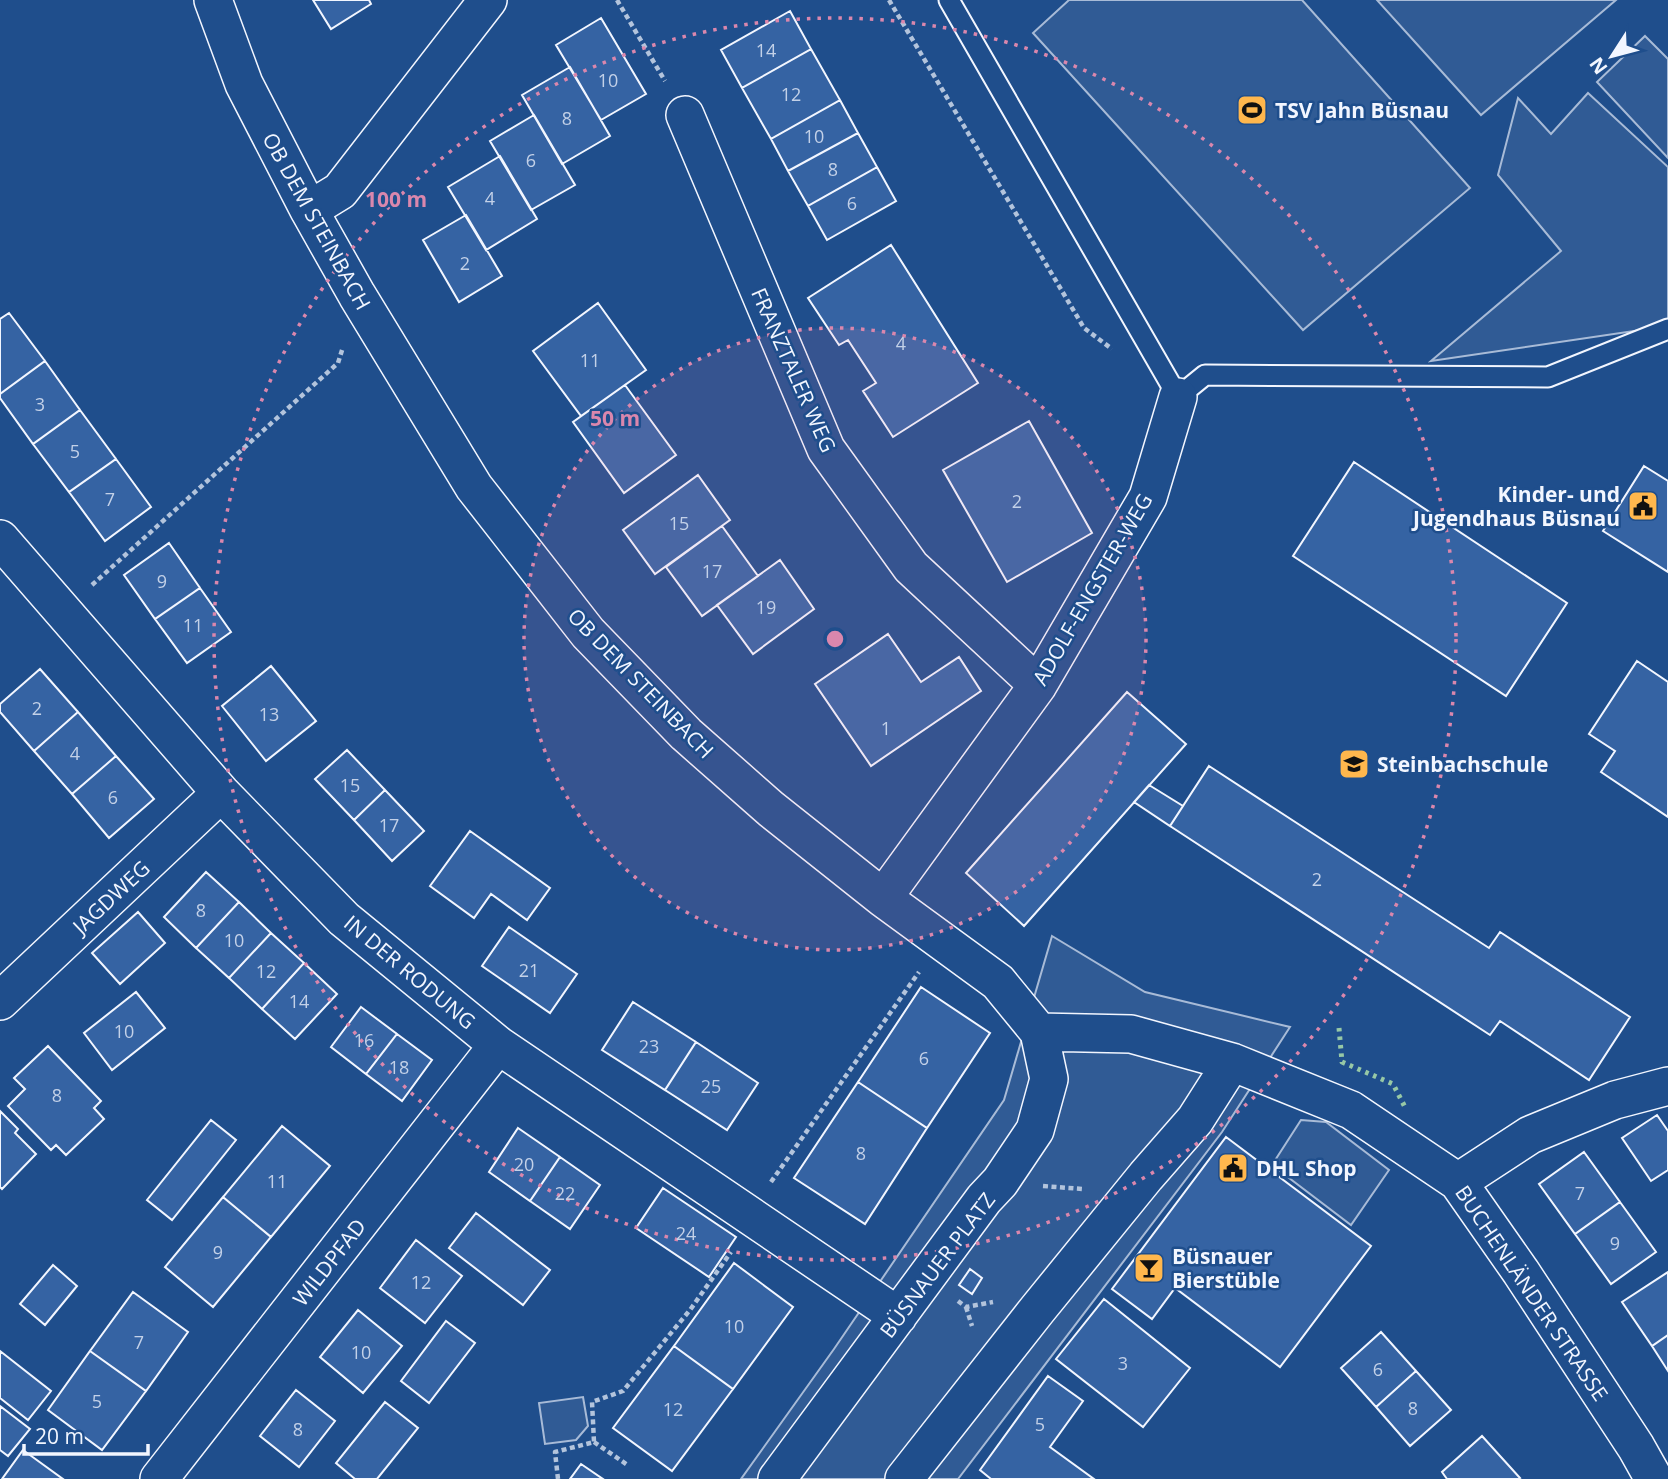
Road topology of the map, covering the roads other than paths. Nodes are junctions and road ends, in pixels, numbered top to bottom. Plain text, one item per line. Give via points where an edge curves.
1 (213, 0) edge
2 (488, 0) edge
3 (948, 0) edge
4 (685, 115) road end
5 (309, 211) junction
6 (1668, 329) edge
7 (1178, 397) junction
8 (0, 539) edge
9 (1038, 685) junction
10 (221, 793) junction
11 (883, 898) junction
12 (0, 1001) edge
13 (1039, 1032) junction
14 (498, 1045) junction
15 (1232, 1062) junction
16 (1668, 1086) edge
17 (1458, 1182) junction
18 (898, 1316) junction
19 (159, 1479) edge
20 (777, 1479) edge
21 (904, 1479) edge
22 (1654, 1479) edge

1 - 5 street, OB DEM STEINBACH via 244,84
2 - 5 street via 340,191
3 - 7 lane
4 - 9 street, FRANZTALER WEG via 826,449 911,566
5 - 11 street, OB DEM STEINBACH via 474,487 588,633 686,734
6 - 7 lane via 1548,377 1205,375
7 - 9 street, ADOLF-ENGSTER-WEG via 1149,497
8 - 10 street, IN DER RODUNG
9 - 11 street, ADOLF-ENGSTER-WEG
10 - 12 street, JAGDWEG
10 - 14 street, IN DER RODUNG via 344,919
11 - 13 street, OB DEM STEINBACH via 998,982
13 - 15 street via 1131,1034
13 - 18 street, BÜSNAUER PLATZ via 1049,1079 1035,1130
14 - 18 street, IN DER RODUNG
14 - 19 street, WILDPFAD
15 - 17 street, BUCHENLÄNDER STRASSE via 1351,1110
15 - 21 street via 1195,1120
16 - 17 street via 1615,1100 1530,1135
17 - 22 street, BUCHENLÄNDER STRASSE via 1537,1295
18 - 20 street, BÜSNAUER PLATZ

